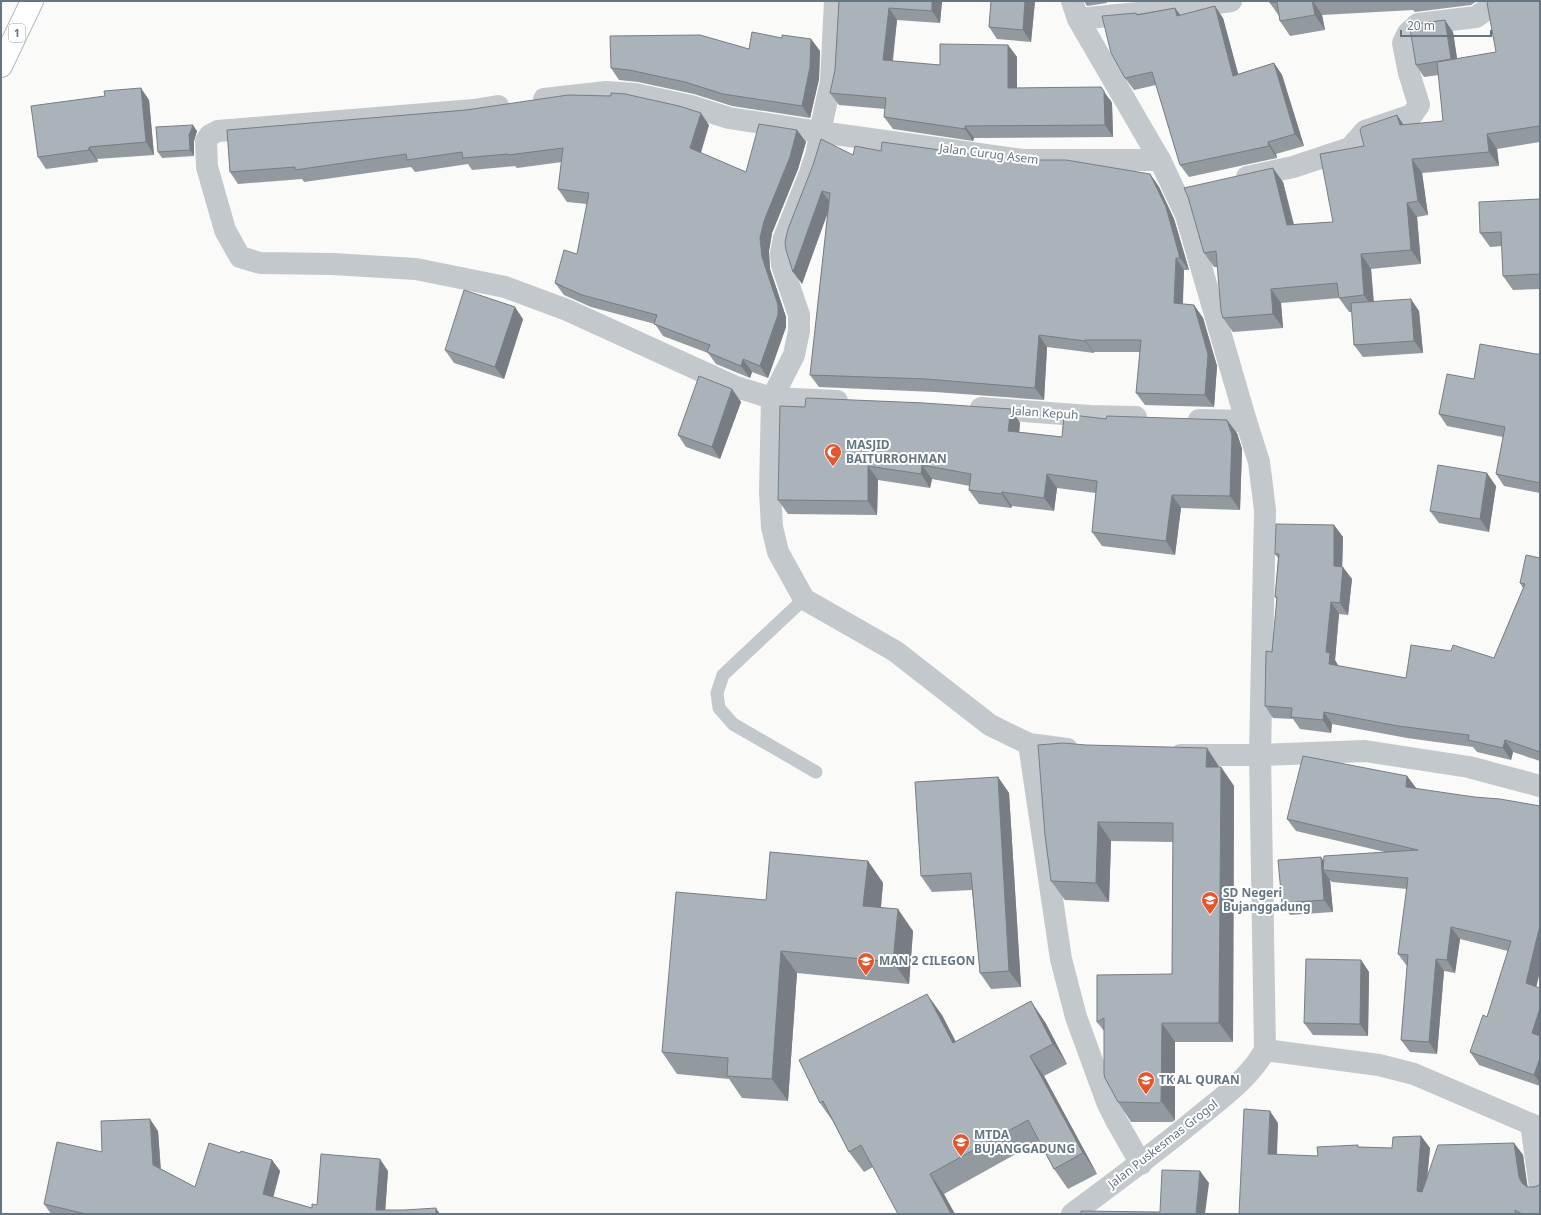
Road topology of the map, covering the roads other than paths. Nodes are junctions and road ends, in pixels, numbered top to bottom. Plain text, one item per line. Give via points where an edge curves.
1 (32, 1) edge
2 (835, 1) edge
3 (1232, 1) edge
4 (1498, 1) edge
5 (1075, 10) edge
6 (1, 66) edge
7 (820, 132) junction
8 (1160, 160) junction
9 (1227, 182) edge
10 (1198, 188) edge
11 (1176, 193) junction
12 (772, 398) junction
13 (856, 402) edge
14 (965, 406) edge
15 (1152, 418) edge
16 (1176, 419) edge
17 (1246, 421) junction
18 (804, 599) junction
19 (1029, 744) junction
20 (1084, 751) edge
21 (1164, 753) edge
22 (1260, 755) junction
23 (816, 772) dead end
24 (1540, 786) edge
25 (1265, 1050) junction
26 (1535, 1126) edge
27 (1141, 1164) junction
28 (1540, 1187) edge
29 (1072, 1214) edge

1 - 6 highway, 1
2 - 7 street via 831,80
3 - 5 street via 1167,10
4 - 9 street via 1476,17 1418,24 1408,32 1403,43 1419,105 1412,115 1365,131 1350,148 1293,167
5 - 8 street
7 - 8 street, Jalan Curug Asem via 1023,160
7 - 12 street via 817,152 784,238 781,253 782,265 799,315 799,331 794,355
7 - 12 street, Jalan Curug Asem via 729,118 691,106 635,94 606,92 474,110 218,131 210,135 206,141 207,167 225,230 240,256 260,263 416,269 505,287 567,310 736,387
8 - 11 street
10 - 11 street
11 - 17 street via 1186,215
12 - 13 street
12 - 18 street via 772,527 778,552
14 - 15 street, Jalan Kepuh
16 - 17 street
17 - 22 street via 1259,462 1265,510
18 - 19 street via 895,651 990,724
18 - 23 lane via 723,675 717,693 719,708 732,724
19 - 20 street
19 - 27 street via 1064,973 1076,1017 1108,1102
21 - 22 street
22 - 24 street via 1365,751 1469,767
22 - 25 street
25 - 26 street via 1379,1065 1414,1074
25 - 27 street, Jalan Puskesmas Grogol via 1260,1060 1237,1083
26 - 28 street
27 - 29 street, Jalan Puskesmas Grogol

